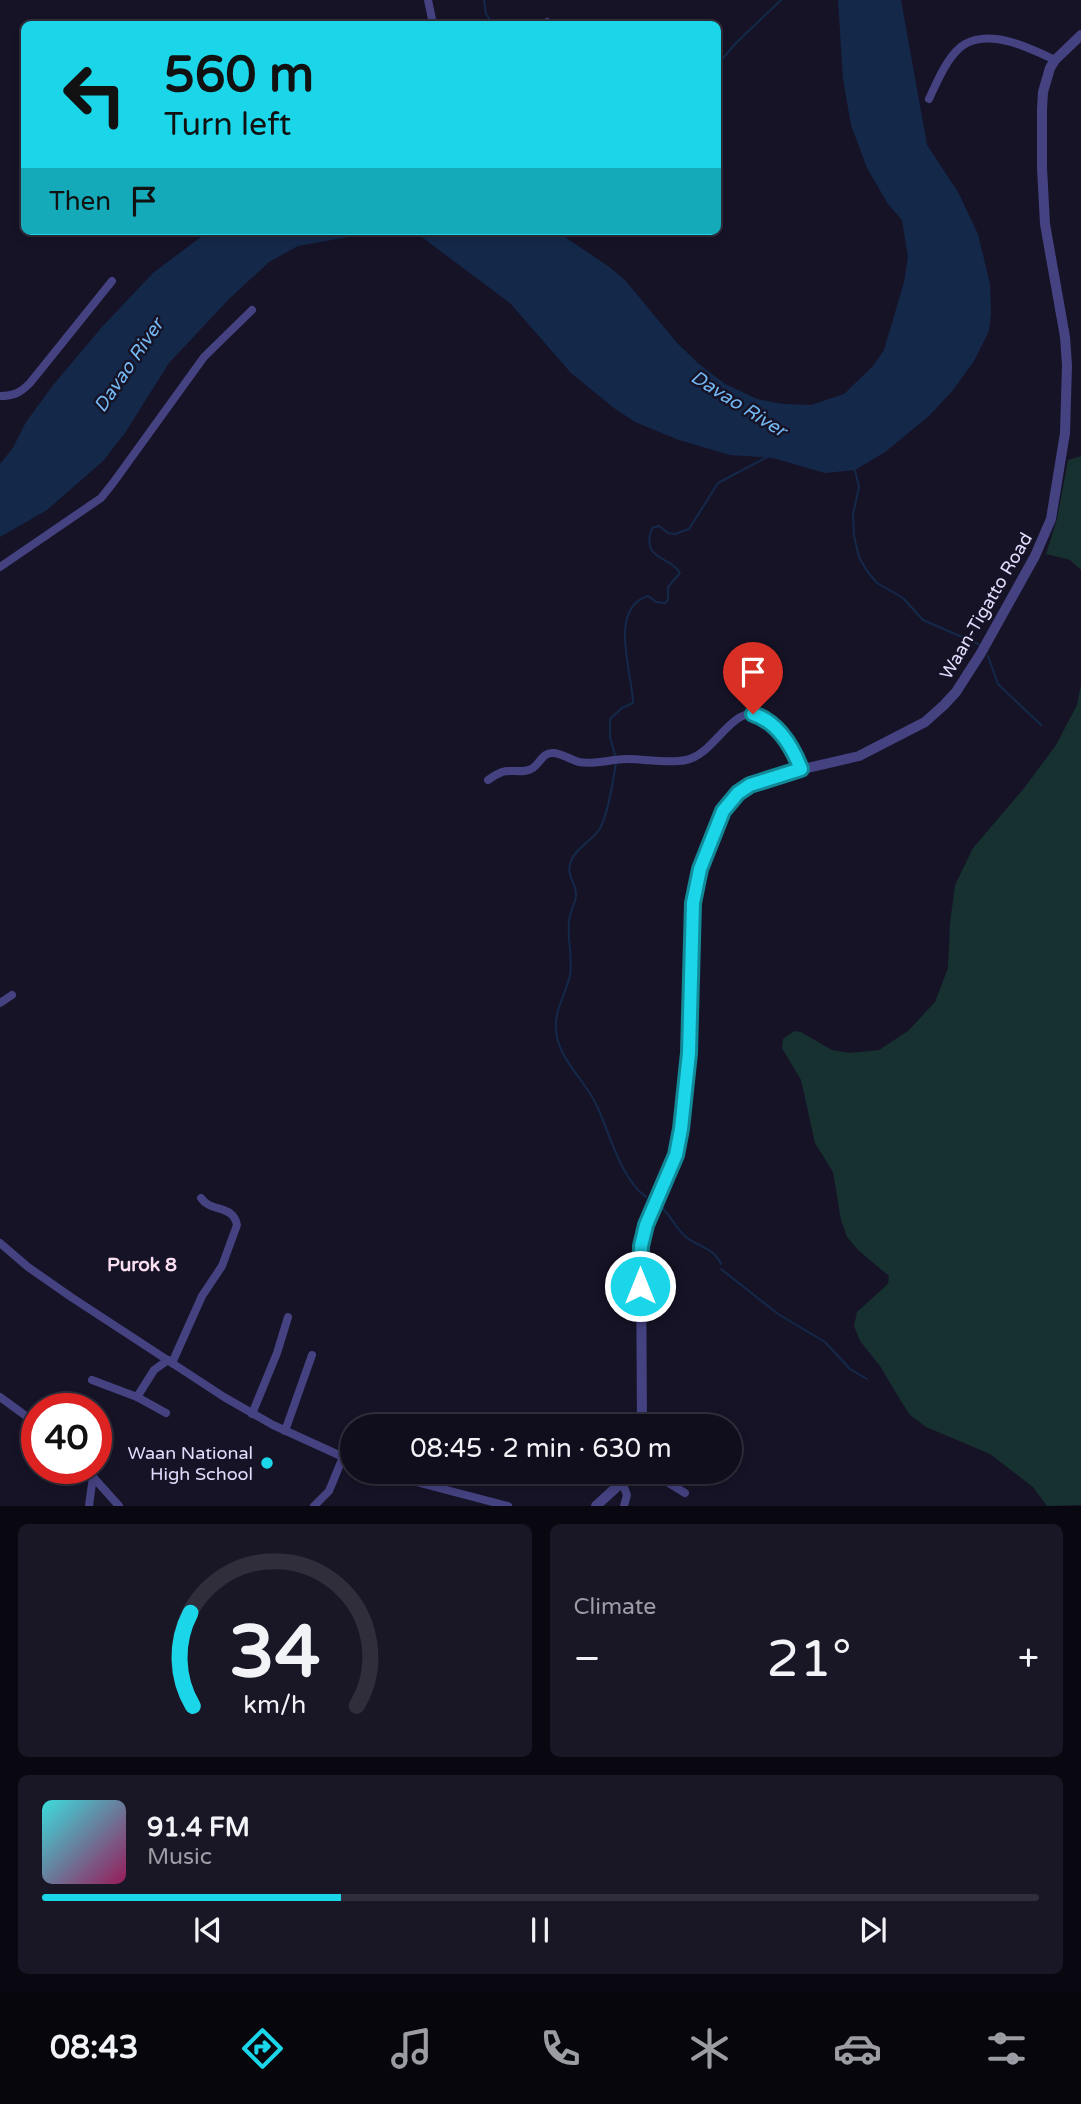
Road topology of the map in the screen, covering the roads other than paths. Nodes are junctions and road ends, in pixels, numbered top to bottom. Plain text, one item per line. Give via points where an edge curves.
1 (428, 0) edge
2 (432, 21) edge
3 (1081, 35) edge
4 (1055, 60) junction
5 (929, 99) dead end
6 (112, 281) dead end
7 (252, 310) dead end
8 (0, 396) edge
9 (0, 568) edge
10 (801, 769) junction
11 (488, 780) dead end
12 (12, 995) dead end
13 (0, 1003) edge
14 (201, 1198) dead end
15 (0, 1243) edge
16 (288, 1317) dead end
17 (312, 1355) dead end
18 (170, 1362) junction
19 (92, 1380) dead end
20 (0, 1397) edge
21 (137, 1397) junction
22 (21, 1412) edge
23 (166, 1413) dead end
24 (252, 1414) junction
25 (642, 1414) edge
26 (285, 1431) junction
27 (340, 1454) edge
28 (340, 1473) edge
29 (92, 1484) edge
30 (100, 1484) edge
31 (424, 1484) edge
32 (620, 1484) edge
33 (623, 1484) edge
34 (670, 1484) edge
35 (685, 1493) dead end
36 (89, 1506) edge
37 (119, 1506) edge
38 (314, 1506) edge
39 (509, 1506) edge
40 (596, 1506) edge
41 (624, 1506) edge

1 - 2 street
3 - 4 street, Waan-Tigatto Road
4 - 5 street via 1008,41 970,43 957,52
4 - 10 street, Waan-Tigatto Road via 1043,92 1042,168 1045,225 1067,365 1065,433 1051,519 981,653 944,705 925,722 859,757
6 - 8 street via 21,393
7 - 9 street via 204,357 101,498
10 - 11 street via 785,738 765,718 753,714 733,722 705,751 687,760 589,763 553,753 533,768 502,772
10 - 25 street, Waan-Tigatto Road via 750,785 729,802 696,885 690,1042 681,1129 676,1155 641,1246
12 - 13 street
14 - 18 street via 229,1211 237,1225 222,1266
15 - 18 street via 37,1274
16 - 24 street
17 - 26 street
18 - 21 street via 154,1370
18 - 24 street
19 - 21 street
20 - 22 street
21 - 23 street
24 - 26 street
26 - 27 street
28 - 38 street
29 - 36 street
30 - 37 street
31 - 39 street
32 - 40 street
33 - 41 street via 627,1495
34 - 35 street

